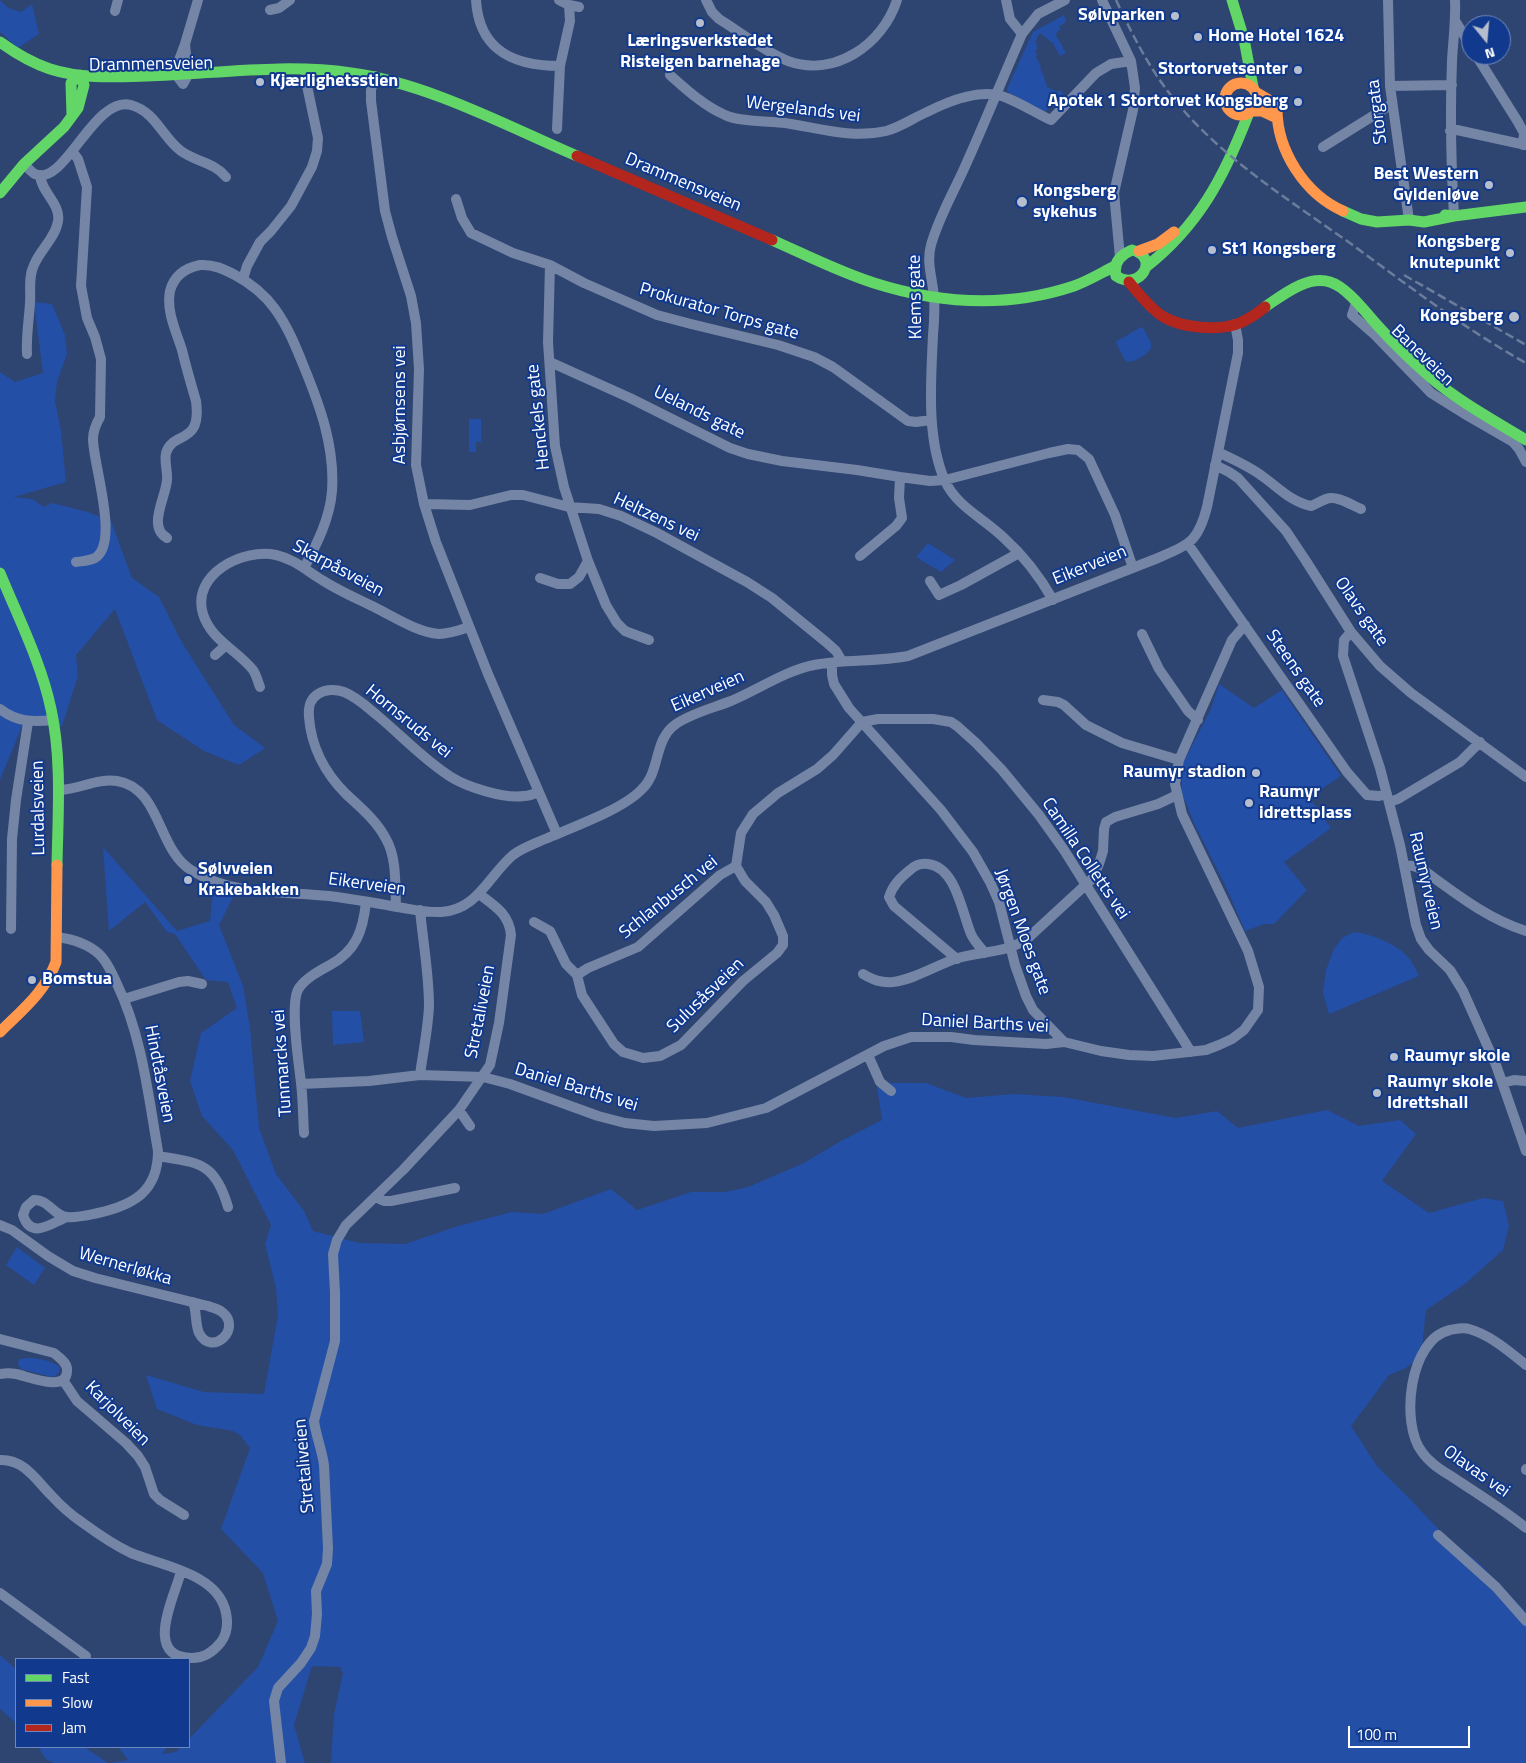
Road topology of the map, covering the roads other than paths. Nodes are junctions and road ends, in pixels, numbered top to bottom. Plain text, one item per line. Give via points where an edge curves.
1 (118, 0) edge
2 (198, 0) edge
3 (290, 0) edge
4 (476, 0) edge
5 (559, 0) edge
6 (706, 0) edge
7 (897, 0) edge
8 (1006, 0) edge
9 (1065, 0) edge
10 (1102, 0) edge
11 (1232, 0) edge
12 (1388, 0) edge
13 (1456, 0) edge
14 (270, 10) dead end
15 (115, 11) dead end
16 (1456, 22) junction
17 (1461, 30) edge
18 (1022, 34) junction
19 (0, 42) edge
20 (1244, 42) junction
21 (0, 49) edge
22 (1131, 61) junction
23 (1482, 65) edge
24 (560, 66) junction
25 (306, 70) junction
26 (670, 75) dead end
27 (375, 76) junction
28 (183, 78) junction
29 (78, 81) junction
30 (1452, 85) junction
31 (1232, 86) junction
32 (1390, 86) junction
33 (1255, 90) junction
34 (995, 94) junction
35 (1392, 104) junction
36 (1228, 110) junction
37 (1250, 113) junction
38 (1277, 118) junction
39 (557, 129) dead end
40 (1450, 131) junction
41 (1525, 145) edge
42 (1323, 147) dead end
43 (1234, 149) junction
44 (72, 151) junction
45 (24, 164) junction
46 (40, 175) junction
47 (226, 177) dead end
48 (0, 193) edge
49 (456, 199) dead end
50 (1526, 207) edge
51 (1454, 216) junction
52 (1192, 220) junction
53 (1408, 220) junction
54 (1117, 222) junction
55 (1135, 251) junction
56 (1117, 262) junction
57 (550, 265) junction
58 (1143, 271) junction
59 (243, 279) junction
60 (1124, 281) junction
61 (1077, 285) junction
62 (934, 298) junction
63 (1356, 303) junction
64 (1150, 306) junction
65 (1235, 324) junction
66 (27, 354) dead end
67 (550, 362) junction
68 (931, 420) junction
69 (1526, 440) edge
70 (1218, 452) junction
71 (1526, 462) edge
72 (1215, 466) junction
73 (900, 477) junction
74 (945, 480) junction
75 (424, 504) junction
76 (569, 507) junction
77 (1361, 510) dead end
78 (167, 538) dead end
79 (1188, 544) junction
80 (1019, 553) junction
81 (860, 556) dead end
82 (588, 561) junction
83 (76, 562) dead end
84 (304, 568) junction
85 (1133, 568) junction
86 (0, 573) edge
87 (540, 578) dead end
88 (930, 581) dead end
89 (1053, 600) junction
90 (1245, 625) junction
91 (469, 628) junction
92 (1351, 632) junction
93 (1142, 634) dead end
94 (650, 640) dead end
95 (225, 646) junction
96 (215, 655) dead end
97 (837, 662) junction
98 (260, 687) dead end
99 (1043, 700) dead end
100 (0, 709) edge
101 (53, 720) junction
102 (1198, 720) junction
103 (28, 722) junction
104 (862, 722) junction
105 (1480, 742) junction
106 (1180, 760) junction
107 (1526, 777) edge
108 (58, 790) junction
109 (538, 792) junction
110 (1176, 795) junction
111 (1388, 798) junction
112 (557, 834) junction
113 (1405, 865) junction
114 (736, 866) junction
115 (1086, 885) junction
116 (479, 894) junction
117 (366, 902) junction
118 (396, 906) junction
119 (420, 910) junction
120 (534, 922) dead end
121 (11, 929) dead end
122 (1526, 931) edge
123 (57, 937) junction
124 (1010, 948) junction
125 (985, 952) junction
126 (957, 959) junction
127 (863, 974) dead end
128 (577, 976) junction
129 (202, 984) dead end
130 (124, 998) junction
131 (0, 1032) edge
132 (1064, 1042) junction
133 (1191, 1052) junction
134 (868, 1055) junction
135 (420, 1074) junction
136 (483, 1077) junction
137 (1526, 1080) edge
138 (1503, 1082) junction
139 (301, 1084) junction
140 (892, 1091) dead end
141 (459, 1110) junction
142 (470, 1126) dead end
143 (304, 1133) dead end
144 (1526, 1151) edge
145 (158, 1156) junction
146 (455, 1188) dead end
147 (375, 1197) junction
148 (228, 1207) dead end
149 (67, 1217) dead end
150 (0, 1225) edge
151 (193, 1302) dead end
152 (0, 1339) edge
153 (1526, 1365) edge
154 (0, 1374) edge
155 (63, 1380) junction
156 (0, 1460) edge
157 (184, 1515) dead end
158 (1526, 1528) edge
159 (1438, 1535) dead end
160 (182, 1571) junction
161 (0, 1593) edge
162 (1526, 1622) edge
163 (86, 1656) dead end
164 (281, 1763) edge

1 - 15 street
2 - 28 street via 186,44
3 - 14 street
4 - 24 street via 481,27 498,50 517,59
5 - 24 street via 574,6
6 - 7 street via 719,19 770,52 806,66 831,64 865,48 886,25
8 - 18 street via 1010,19
9 - 18 street, Klems gate via 1038,14
10 - 22 street
11 - 20 main road
12 - 32 street, Storgata
13 - 16 street
16 - 17 street
16 - 30 street
18 - 34 street, Klems gate
19 - 29 main road, Drammensveien via 39,65
20 - 31 main road
20 - 33 main road
21 - 29 main road, Drammensveien via 60,80
22 - 34 street, Wergelands vei via 1111,64 1096,73 1051,120
22 - 54 street via 1135,88 1114,193
23 - 41 street via 1524,133
24 - 39 street
25 - 27 main road, Drammensveien
25 - 28 main road, Drammensveien
25 - 59 street via 318,138 317,151 291,206 260,242
26 - 34 street, Wergelands vei via 704,103 726,116 855,135 905,124 962,97
27 - 62 main road, Drammensveien via 410,85 459,105 855,276 902,292
27 - 75 street, Asbjørnsens vei via 371,101 382,194 392,237 412,296 417,333 416,465
28 - 29 main road, Drammensveien via 100,77
29 - 45 main road via 72,115 64,127
30 - 32 street
30 - 40 street
31 - 33 main road via 1242,83
31 - 36 main road via 1225,95
32 - 35 street, Storgata
33 - 37 main road via 1258,100
33 - 38 main road via 1275,106
34 - 62 street, Klems gate via 930,247
35 - 42 street
35 - 53 street, Storgata
36 - 37 main road via 1235,115
36 - 43 main road
37 - 38 main road via 1262,111
37 - 43 main road
38 - 53 main road via 1293,167 1319,197 1342,212 1368,221
40 - 41 street
40 - 51 street
43 - 52 main road via 1217,186
44 - 46 street via 53,171
44 - 47 street via 105,114 116,106 128,104 151,116 180,151 214,165
44 - 83 street via 78,158 87,188 81,286 87,318 101,359 100,417 93,437 106,531 99,555
45 - 46 street via 33,174
45 - 48 main road
46 - 66 street via 43,188 58,213 58,222 31,273
49 - 57 street, Prokurator Torps gate via 471,233
50 - 51 main road
51 - 53 main road via 1438,214
52 - 55 main road via 1158,244
52 - 58 main road
54 - 55 street
54 - 56 street
55 - 56 main road via 1125,252
55 - 58 main road via 1146,258
56 - 60 main road via 1115,274
56 - 61 main road, Drammensveien
57 - 67 street, Henckels gate
57 - 68 street, Prokurator Torps gate via 657,315 778,345 814,358 833,367 908,420
58 - 60 main road
58 - 64 main road
59 - 78 street via 214,266 192,266 178,276 170,292 172,318 196,400 197,418 191,431 166,453 167,480 158,519 159,530
59 - 84 street via 274,308 292,339 328,438 331,502 327,519
60 - 61 main road, Drammensveien
60 - 64 main road
61 - 62 main road, Drammensveien via 1014,299
62 - 68 street, Klems gate
63 - 65 main road, Baneveien via 1339,286 1315,280 1295,288
63 - 69 main road, Baneveien via 1442,388
63 - 71 street, Baneveien via 1352,315 1431,393 1512,442
64 - 65 main road via 1166,319 1185,326
65 - 70 street, Eikerveien via 1238,353
67 - 73 street, Uelands gate via 748,454
67 - 76 street, Henckels gate via 555,446
68 - 74 street, Klems gate
70 - 72 street, Eikerveien
70 - 77 street via 1306,505 1332,498
72 - 79 street, Eikerveien via 1202,528
72 - 92 street, Olavs gate via 1238,478 1286,531
73 - 74 street, Uelands gate
73 - 81 street via 902,518
74 - 80 street, Klems gate via 964,506
74 - 85 street, Uelands gate via 1048,453 1078,450 1089,459 1108,498
75 - 76 street, Heltzens vei via 470,505 511,494
75 - 91 street, Asbjørnsens vei
76 - 82 street, Henckels gate
76 - 97 street, Heltzens vei via 599,509 621,516 729,571 772,598 812,630 836,651
79 - 85 street, Eikerveien
79 - 90 street, Steens gate
80 - 88 street via 939,595
80 - 89 street, Klems gate
82 - 87 street via 579,577 570,584
82 - 94 street, Henckels gate via 617,623 625,631
84 - 91 street, Skarpåsveien via 333,587 420,629 445,634
84 - 95 street, Skarpåsveien via 288,559 261,554 246,556 220,568 204,590 201,606 208,625
85 - 89 street, Eikerveien
86 - 101 main road, Lurdalsveien via 39,666
89 - 97 street, Eikerveien via 908,656
90 - 102 street via 1232,640
90 - 111 street, Steens gate via 1362,790 1367,795
91 - 109 street, Asbjørnsens vei
92 - 105 street, Olavs gate via 1380,666 1411,693
92 - 111 street, Raumyrveien via 1344,640 1343,656
93 - 102 street via 1159,669
95 - 96 street
95 - 98 street, Skarpåsveien via 253,670
97 - 104 street, Jørgen Moes gate via 832,675 834,684
97 - 112 street, Eikerveien via 796,670 676,724 664,736 650,780 638,794
99 - 106 street via 1064,705 1086,725 1115,740
100 - 103 street
101 - 103 street
101 - 108 main road, Lurdalsveien
102 - 106 street
103 - 121 street via 12,839
104 - 114 street, Schlanbusch vei via 817,769 778,792 753,814 741,833
104 - 115 street, Camilla Colletts vei via 933,719 957,726 1002,770 1039,815
104 - 124 street, Jørgen Moes gate via 974,852 999,902
105 - 107 street, Olavs gate
105 - 111 street via 1460,762 1398,799
106 - 110 street
108 - 117 street, Eikerveien via 108,781 132,786 148,803 177,857 191,870 215,882 238,889
108 - 123 main road, Lurdalsveien
109 - 112 street, Asbjørnsens vei
109 - 118 street, Hornsruds vei via 511,796 469,785 451,777 421,754 357,699 333,690 313,697 308,710 309,722 323,764 387,840 393,860
110 - 115 street via 1106,822 1099,864
110 - 133 street via 1182,814 1248,951 1259,987 1258,1010 1244,1030 1219,1045
111 - 113 street, Raumyrveien
112 - 116 street, Eikerveien via 514,854
113 - 122 street via 1422,870 1492,918
113 - 138 street, Raumyrveien via 1421,939 1456,979
114 - 128 street, Schlanbusch vei via 720,875 638,947 588,968
114 - 128 street, Sulusåsveien via 774,915 780,926 783,945 681,1045 660,1056 643,1058 623,1052 605,1032 582,996
115 - 124 street via 1028,938
115 - 133 street, Camilla Colletts vei
116 - 119 street, Eikerveien via 452,911
116 - 136 street, Stretaliveien via 507,918 511,935 495,1047
117 - 118 street, Eikerveien
117 - 139 street, Tunmarcks vei via 360,934 354,945 298,988 295,1024
118 - 119 street, Eikerveien
119 - 135 street via 429,1005
120 - 128 street, Sulusåsveien via 550,932 566,964
123 - 130 street, Hindtåsveien via 74,940 99,954
123 - 131 main road, Lurdalsveien via 56,962 48,984
124 - 125 street
124 - 132 street, Jørgen Moes gate via 1033,1010
125 - 126 street
125 - 126 street via 971,936 955,888 944,873 932,865 914,867 896,882 889,897 894,906
126 - 127 street via 894,982 882,982
129 - 130 street via 179,982
130 - 145 street, Hindtåsveien via 145,1072
132 - 133 street via 1129,1055
132 - 134 street, Daniel Barths vei via 1046,1044 911,1036
134 - 136 street, Daniel Barths vei via 766,1108 707,1123 654,1126 625,1123
134 - 140 street via 880,1082
135 - 136 street, Daniel Barths vei
135 - 139 street, Daniel Barths vei via 368,1081
136 - 141 street, Stretaliveien
137 - 138 street
138 - 144 street, Raumyrveien
139 - 143 street, Tunmarcks vei
141 - 142 street
141 - 147 street, Stretaliveien
145 - 148 street via 206,1167 219,1181
145 - 149 street, Hindtåsveien via 151,1182 136,1200 110,1210
146 - 147 street via 391,1201
147 - 164 street, Stretaliveien via 346,1225 337,1240 334,1254 335,1342 314,1421 324,1465 327,1564 316,1591 317,1614 311,1648 278,1688 274,1701
150 - 151 street, Wernerløkka via 73,1271
152 - 155 street via 61,1358 66,1365 67,1376
153 - 158 street, Olavas vei via 1486,1336 1468,1328 1446,1331 1429,1342 1422,1354 1411,1400 1413,1429 1422,1453 1434,1465
154 - 155 street via 14,1373 49,1383
155 - 157 street, Karjolveien via 77,1401 138,1456 154,1494
156 - 160 street via 17,1463 29,1471 64,1509 114,1544
159 - 162 street via 1496,1587
160 - 160 street via 199,1578 214,1590 225,1607 227,1619 221,1642 204,1656 195,1658 174,1654 164,1634
161 - 163 street via 60,1631

